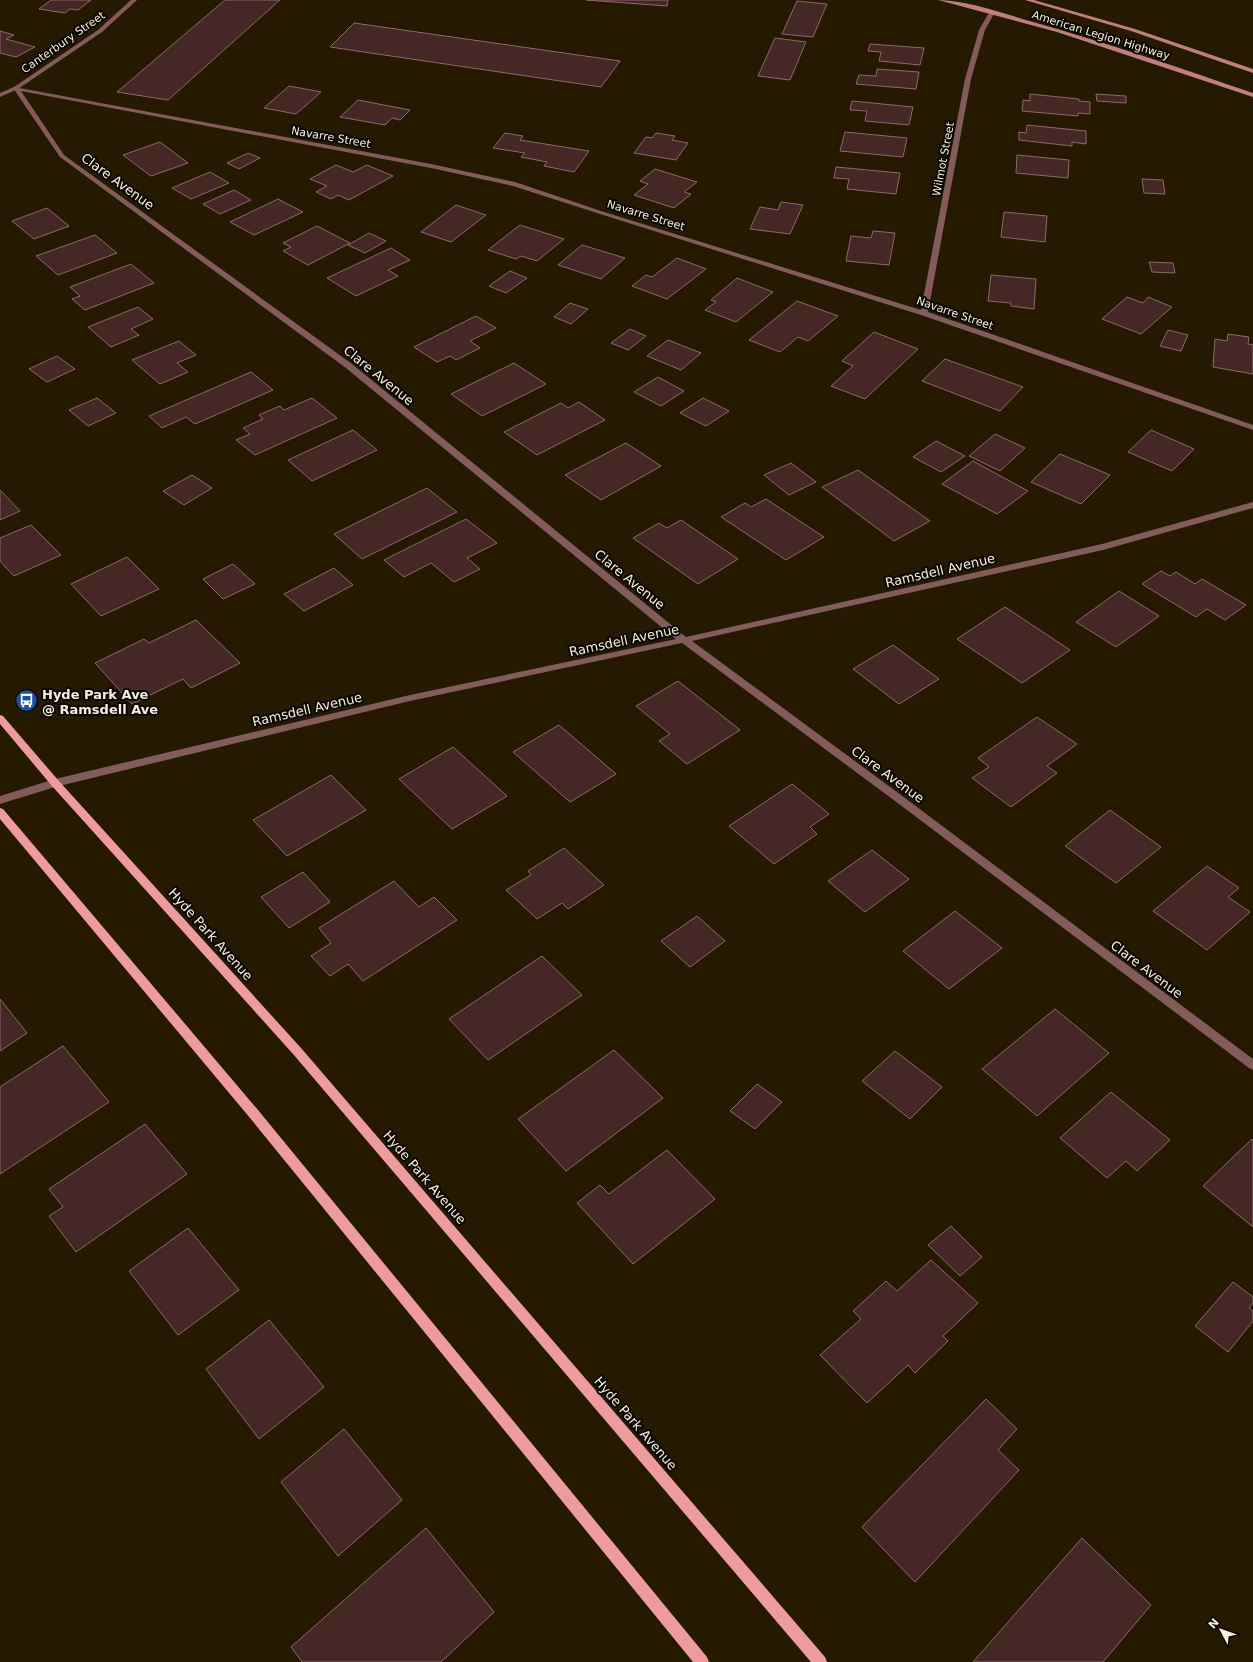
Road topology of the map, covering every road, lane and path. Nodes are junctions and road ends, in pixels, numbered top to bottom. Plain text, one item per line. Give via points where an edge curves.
1 (134, 0) edge
2 (940, 0) edge
3 (1028, 0) edge
4 (992, 12) junction
5 (1253, 71) edge
6 (16, 88) junction
7 (0, 95) edge
8 (1253, 95) edge
9 (924, 313) junction
10 (1253, 428) edge
11 (1253, 505) edge
12 (684, 640) junction
13 (0, 718) edge
14 (54, 783) junction
15 (0, 800) edge
16 (0, 812) edge
17 (1253, 1065) edge
18 (702, 1662) edge
19 (820, 1662) edge

1 - 6 street, Canterbury Street via 100,31
2 - 4 main road, American Legion Highway
3 - 5 main road, American Legion Highway via 1133,30
4 - 8 main road, American Legion Highway via 1133,54
4 - 9 street, Wilmot Street via 982,30 968,79
6 - 7 street, Canterbury Street
6 - 9 street, Navarre Street via 515,184
6 - 12 street, Clare Avenue via 62,156 349,366
9 - 10 street, Navarre Street
11 - 12 street, Ramsdell Avenue via 1103,546
12 - 14 street, Ramsdell Avenue via 410,698
12 - 17 street, Clare Avenue
13 - 14 main road, Hyde Park Avenue
14 - 15 street, Ramsdell Avenue
14 - 19 main road, Hyde Park Avenue via 297,1051
16 - 18 main road via 249,1107

